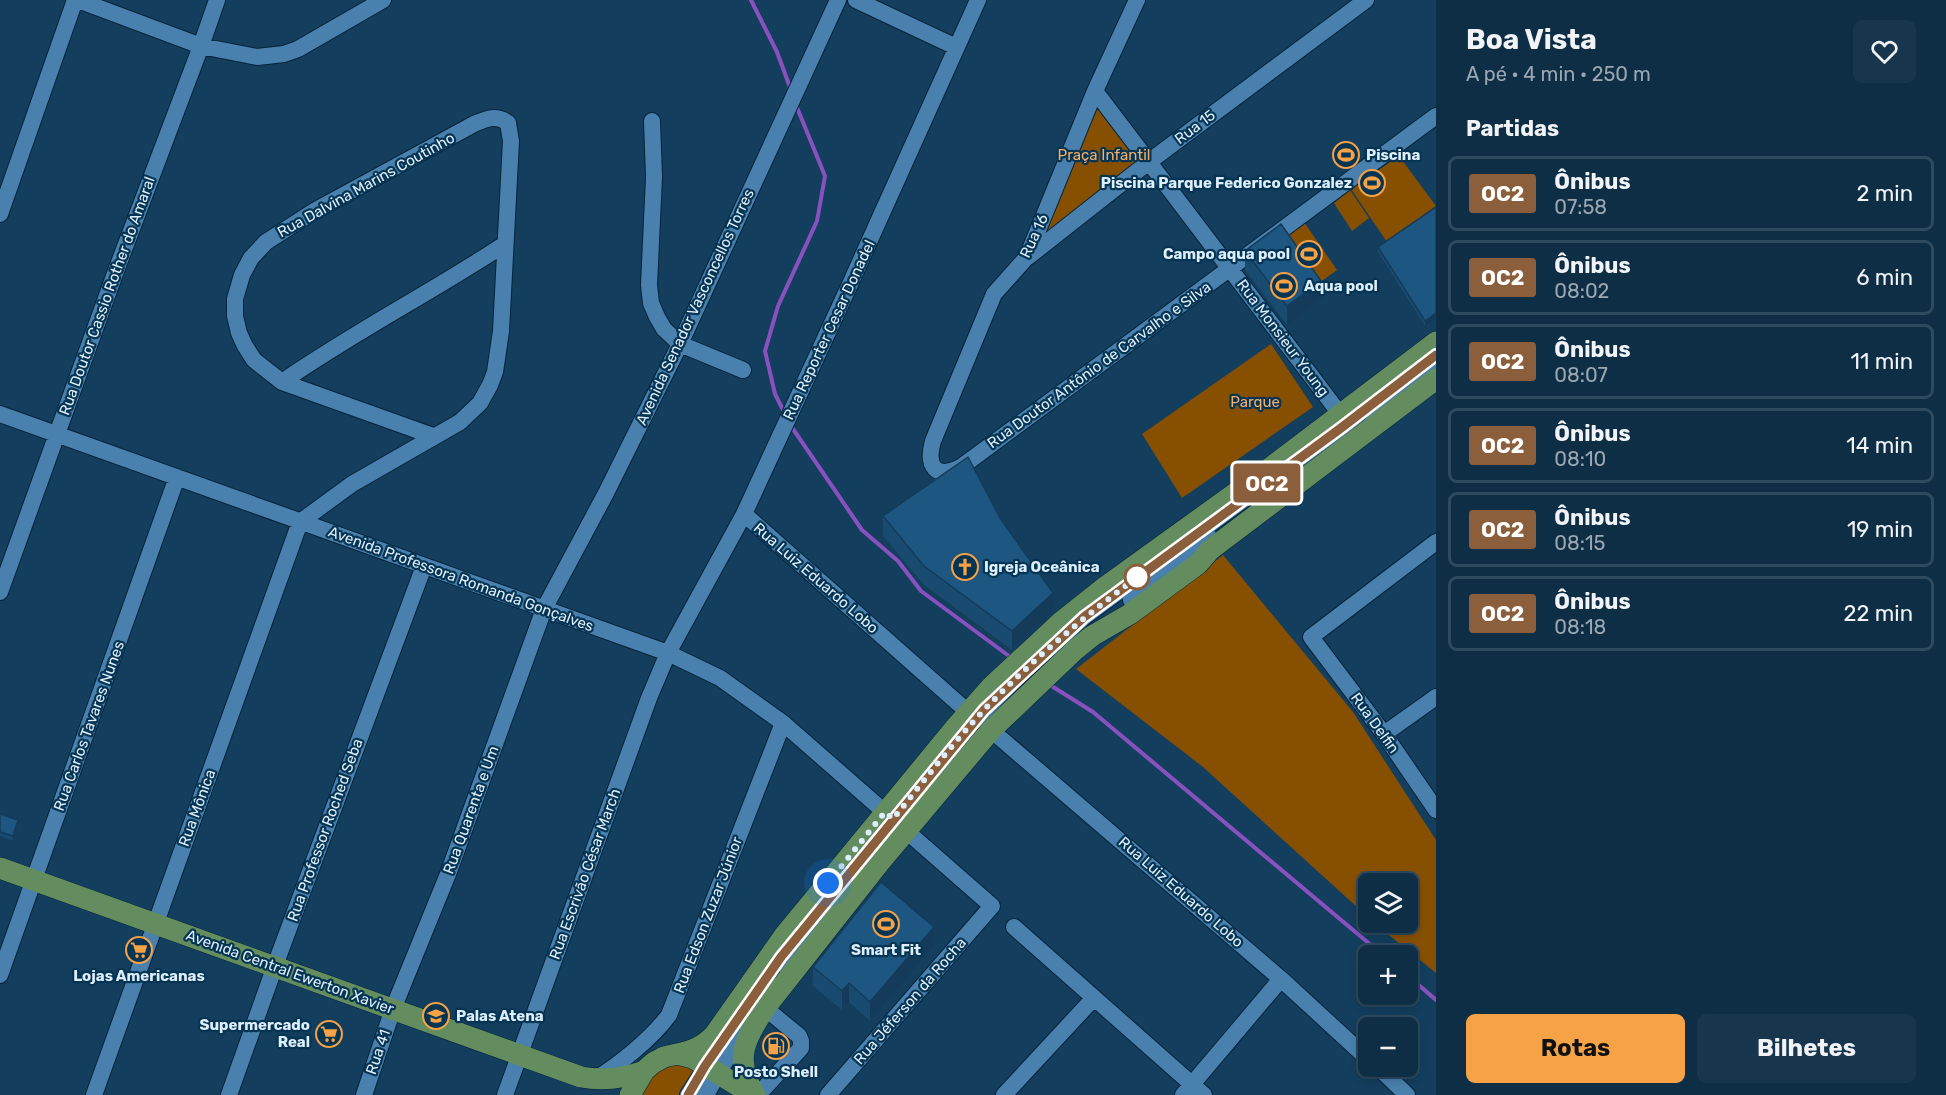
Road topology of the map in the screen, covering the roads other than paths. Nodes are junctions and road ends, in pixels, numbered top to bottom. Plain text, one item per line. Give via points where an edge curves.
1 (76, 0) edge
2 (217, 0) edge
3 (383, 0) edge
4 (838, 0) edge
5 (856, 0) edge
6 (978, 0) edge
7 (1137, 0) edge
8 (1366, 0) edge
9 (201, 46) junction
10 (956, 47) junction
11 (1095, 91) junction
12 (1436, 116) edge
13 (652, 121) dead end
14 (1150, 161) junction
15 (0, 213) edge
16 (506, 244) junction
17 (1027, 257) junction
18 (1230, 269) junction
19 (1436, 342) edge
20 (680, 344) junction
21 (1436, 355) edge
22 (1436, 364) edge
23 (743, 370) dead end
24 (1436, 379) edge
25 (282, 382) junction
26 (0, 414) edge
27 (1340, 414) junction
28 (57, 434) junction
29 (433, 436) junction
30 (933, 467) joint
31 (177, 477) junction
32 (744, 514) junction
33 (300, 522) junction
34 (1436, 542) edge
35 (424, 566) junction
36 (0, 592) edge
37 (544, 609) junction
38 (668, 653) junction
39 (1436, 697) edge
40 (968, 712) junction
41 (783, 723) junction
42 (991, 730) junction
43 (1384, 735) junction
44 (1436, 810) edge
45 (896, 821) junction
46 (0, 868) edge
47 (34, 880) junction
48 (992, 906) joint
49 (156, 924) junction
50 (1014, 927) dead end
51 (275, 967) junction
52 (0, 975) edge
53 (1281, 979) junction
54 (1094, 999) junction
55 (765, 1008) junction
56 (393, 1009) junction
57 (1358, 1050) edge
58 (677, 1054) junction
59 (519, 1055) junction
60 (712, 1070) junction
61 (644, 1071) junction
62 (1388, 1077) edge
63 (592, 1084) edge
64 (1193, 1092) edge
65 (94, 1095) edge
66 (229, 1095) edge
67 (364, 1095) edge
68 (505, 1095) edge
69 (630, 1095) edge
70 (688, 1095) edge
71 (706, 1095) edge
72 (755, 1095) edge
73 (828, 1095) edge
74 (1004, 1095) edge
75 (1407, 1095) edge

1 - 9 street
1 - 15 street
2 - 9 street, Rua Doutor Cassio Rother do Amaral
3 - 9 street via 284,54 257,57
4 - 20 street, Avenida Senador Vasconcellos Torres
5 - 10 street
6 - 10 street, Rua Reporter Cesar Donadel
7 - 11 street, Rua 16
8 - 14 street, Rua 15
9 - 28 street, Rua Doutor Cassio Rother do Amaral
10 - 32 street, Rua Reporter Cesar Donadel
11 - 14 street, Rua Monsieur Young
11 - 17 street, Rua 16
12 - 18 street, Rua Doutor Antônio de Carvalho e Silva
13 - 20 street via 651,303 664,329
14 - 17 street, Rua 15
14 - 18 street, Rua Monsieur Young
16 - 25 street via 328,350
16 - 25 street, Rua Dalvina Marins Coutinho via 511,141 508,123 498,118 474,124 316,210 266,242 250,258 235,299 235,316 245,346 254,360
16 - 29 street, Rua Dalvina Marins Coutinho via 501,331 490,385 469,414
17 - 30 street, Rua 16 via 994,294 933,441
18 - 27 street, Rua Monsieur Young
18 - 30 street, Rua Doutor Antônio de Carvalho e Silva via 961,467 947,474
19 - 27 main road
20 - 23 street
20 - 37 street, Avenida Senador Vasconcellos Torres
21 - 45 street via 1084,617 984,710
22 - 45 street via 1210,536 1179,565 1068,643 983,723
24 - 42 main road via 1226,537 1198,564 1130,614 1092,636
25 - 29 street, Rua Dalvina Marins Coutinho
26 - 28 street, Avenida Professora Romanda Gonçalves
27 - 40 main road via 1061,622
28 - 31 street, Avenida Professora Romanda Gonçalves
28 - 36 street, Rua Doutor Cassio Rother do Amaral
29 - 33 street, Rua Dalvina Marins Coutinho
31 - 33 street, Avenida Professora Romanda Gonçalves
31 - 47 street, Rua Carlos Tavares Nunes
32 - 38 street, Rua Reporter Cesar Donadel
32 - 40 street, Rua Luiz Eduardo Lobo
33 - 35 street, Avenida Professora Romanda Gonçalves
33 - 49 street, Rua Mônica
34 - 43 street, Rua Delfin via 1311,637
35 - 37 street, Avenida Professora Romanda Gonçalves
35 - 51 street, Rua Professor Roched Seba
37 - 38 street, Avenida Professora Romanda Gonçalves
37 - 56 street, Rua Quarenta e Um via 448,874
38 - 41 street, Avenida Professora Romanda Gonçalves via 720,678
38 - 59 street, Rua Escrivão César March
39 - 43 street
40 - 45 main road
41 - 45 street, Avenida Professora Romanda Gonçalves
41 - 63 street, Rua Edson Zuzar Júnior via 669,1014
42 - 45 main road
42 - 53 street, Rua Luiz Eduardo Lobo
43 - 44 street, Rua Delfin
45 - 48 street, Avenida Professora Romanda Gonçalves
45 - 55 main road
45 - 58 main road via 784,936 706,1044
45 - 60 street via 808,935
46 - 47 main road, Avenida Central Ewerton Xavier
47 - 49 main road, Avenida Central Ewerton Xavier
47 - 52 street, Rua Carlos Tavares Nunes
48 - 73 street, Rua Jéferson da Rocha
49 - 51 main road, Avenida Central Ewerton Xavier
49 - 65 street, Rua Mônica
50 - 54 street
51 - 56 main road, Avenida Central Ewerton Xavier
51 - 66 street, Rua Professor Roched Seba
53 - 57 street, Rua Luiz Eduardo Lobo
53 - 64 street
54 - 64 street
54 - 74 street
55 - 72 main road via 743,1055 744,1071
55 - 72 street via 799,1036 801,1048
56 - 59 main road, Avenida Central Ewerton Xavier
56 - 67 street, Rua 41
58 - 60 main road via 693,1058
58 - 61 main road via 652,1063
59 - 63 main road, Avenida Central Ewerton Xavier
59 - 68 street, Rua Escrivão César March
60 - 70 street
60 - 71 street
60 - 72 main road
61 - 63 main road, Avenida Central Ewerton Xavier
61 - 69 main road
62 - 75 street

